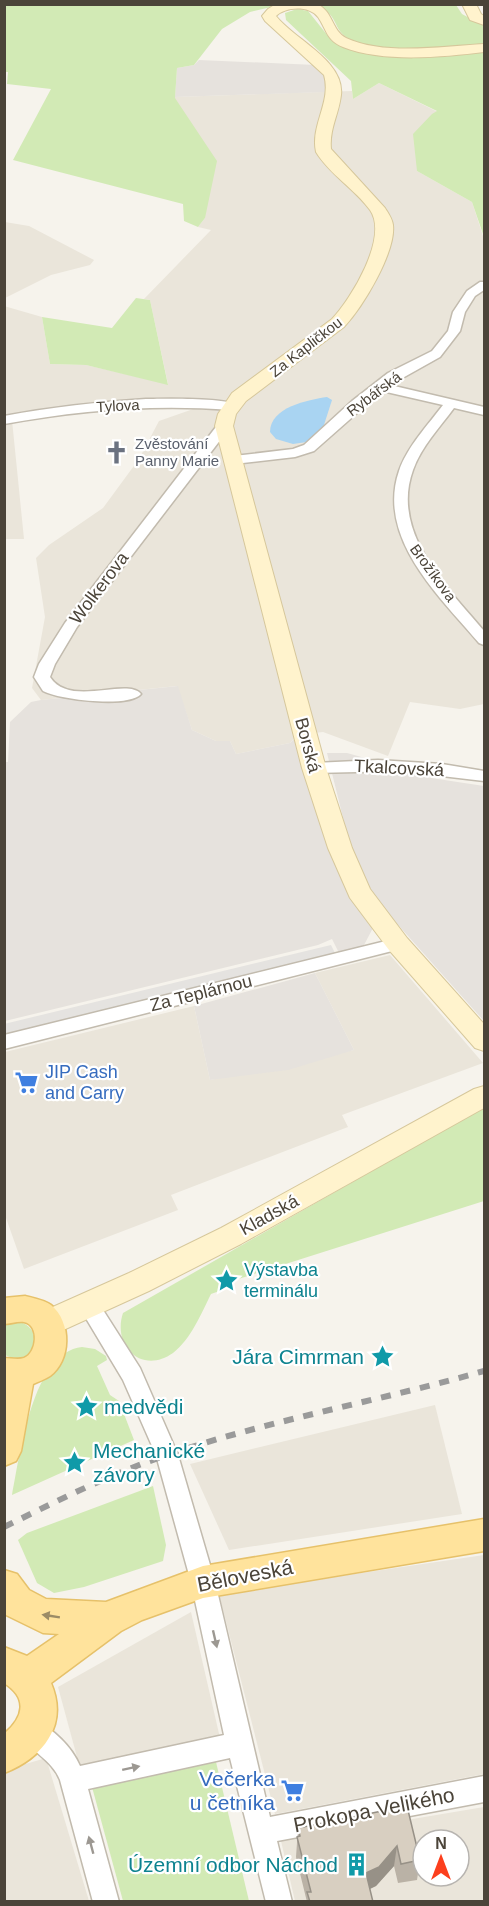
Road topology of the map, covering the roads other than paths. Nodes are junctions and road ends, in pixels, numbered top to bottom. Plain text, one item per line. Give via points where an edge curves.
1 (469, 4) edge
2 (484, 21) edge
3 (484, 48) edge
4 (484, 285) edge
5 (382, 387) junction
6 (451, 403) junction
7 (484, 411) edge
8 (227, 416) junction
9 (4, 420) edge
10 (234, 460) junction
11 (484, 640) edge
12 (133, 694) dead end
13 (314, 768) junction
14 (484, 776) edge
15 (398, 944) junction
16 (484, 1041) edge
17 (4, 1042) edge
18 (484, 1096) edge
19 (89, 1305) junction
20 (4, 1311) edge
21 (48, 1323) junction
22 (11, 1373) edge
23 (4, 1451) edge
24 (484, 1535) edge
25 (202, 1582) junction
26 (4, 1586) edge
27 (108, 1619) junction
28 (17, 1670) edge
29 (33, 1732) junction
30 (239, 1744) junction
31 (4, 1755) edge
32 (74, 1780) junction
33 (484, 1789) edge
34 (262, 1832) junction
35 (106, 1902) edge
36 (279, 1902) edge

1 - 2 street via 475,17
3 - 8 street, Za Kapličkou via 434,53 363,47 332,36 328,20 317,9 285,6 269,16 331,73 335,91 323,149 386,223 364,289 351,311 239,397
4 - 5 street, Rybářská via 471,294 459,312 454,332 436,354 393,376
5 - 6 street
5 - 10 street, Rybářská via 309,448
6 - 7 street
6 - 11 street, Brožíkova via 405,472 401,505 413,549
8 - 9 street, Tylova via 189,403 99,406
8 - 10 street, Borská
8 - 12 street, Wolkerova via 70,626 42,677 49,688 70,696
10 - 13 street, Borská
13 - 14 street, Tkalcovská via 413,767
13 - 15 street, Borská via 359,892
15 - 16 street, Borská
15 - 17 street, Za Teplárnou
18 - 19 street, Kladská via 231,1236
19 - 21 street, Kladská
19 - 25 street via 140,1392 167,1455
20 - 21 main road via 32,1311
21 - 22 main road via 53,1340 48,1356 35,1368
22 - 23 main road
24 - 25 main road, Běloveská
25 - 27 main road, Běloveská via 132,1606
25 -> 30 street
27 -> 26 main road via 43,1616 16,1602
27 - 28 main road, Běloveská
28 - 29 main road via 36,1689 40,1703
29 - 31 main road via 22,1745
29 - 32 street via 62,1757
32 -> 30 street
30 - 34 street
35 -> 32 street
33 - 34 street, Prokopa Velikého
34 - 36 street

